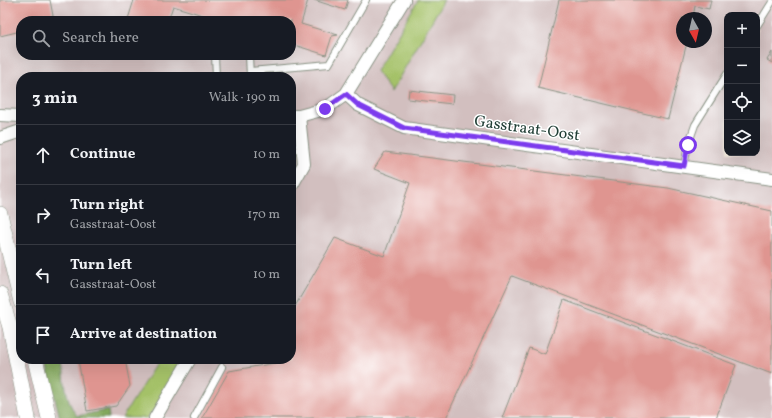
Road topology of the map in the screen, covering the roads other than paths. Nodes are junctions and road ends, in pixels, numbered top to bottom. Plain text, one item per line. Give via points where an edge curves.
1 (366, 0) edge
2 (404, 0) edge
3 (772, 2) edge
4 (760, 21) edge
5 (215, 60) edge
6 (249, 60) edge
7 (216, 72) edge
8 (250, 72) edge
9 (266, 72) edge
10 (724, 79) edge
11 (346, 94) junction
12 (0, 116) edge
13 (16, 116) edge
14 (296, 116) edge
15 (296, 121) edge
16 (16, 133) edge
17 (0, 138) edge
18 (684, 166) junction
19 (296, 178) edge
20 (772, 179) edge
21 (0, 214) edge
22 (16, 281) edge
23 (0, 294) edge
24 (16, 357) edge
25 (17, 364) edge
26 (36, 364) edge
27 (187, 364) edge
28 (222, 367) dead end
29 (156, 417) edge
30 (28, 418) edge
31 (49, 418) edge
32 (194, 418) edge

1 - 9 lane via 329,64
2 - 11 street
3 - 4 lane
5 - 7 lane
6 - 8 lane
10 - 18 lane via 695,125
11 - 14 street via 325,109
11 - 18 street, Gasstraat-Oost via 358,105 404,128
12 - 13 street
15 - 19 street via 304,164
16 - 17 street
18 - 20 street, Gasstraat-Oost
21 - 22 street
23 - 24 street
25 - 30 street
26 - 31 street
27 - 29 street
28 - 32 lane

